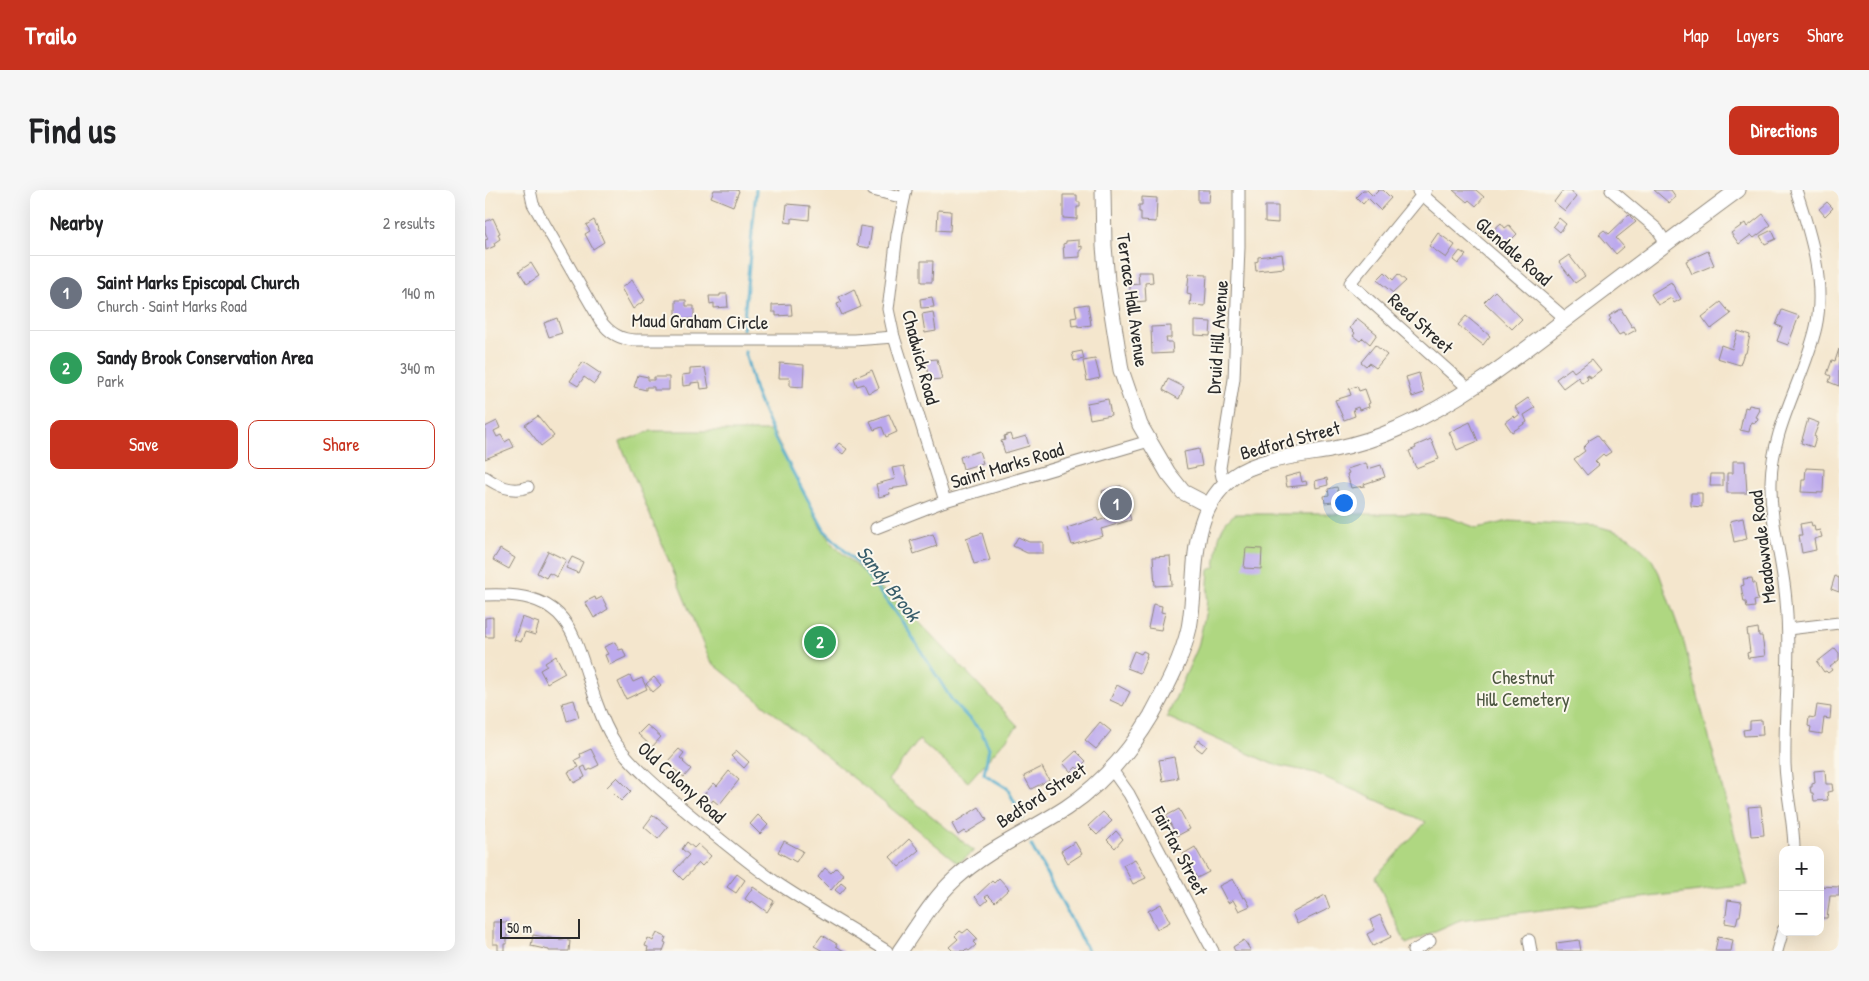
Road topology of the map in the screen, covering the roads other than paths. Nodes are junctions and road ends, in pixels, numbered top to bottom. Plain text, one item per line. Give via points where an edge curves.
1 (531, 190) edge
2 (873, 190) edge
3 (1103, 190) edge
4 (1239, 190) edge
5 (1611, 190) edge
6 (1739, 190) edge
7 (1796, 190) edge
8 (1422, 192) edge
9 (905, 194) edge
10 (1667, 244) junction
11 (1566, 319) junction
12 (895, 337) junction
13 (1469, 389) junction
14 (1149, 441) junction
15 (485, 477) edge
16 (1227, 482) junction
17 (528, 487) dead end
18 (945, 502) junction
19 (1209, 505) junction
20 (876, 528) dead end
21 (485, 595) edge
22 (1839, 623) edge
23 (1788, 629) junction
24 (1112, 770) junction
25 (1794, 846) edge
26 (1781, 936) edge
27 (1431, 942) dead end
28 (887, 951) edge
29 (900, 951) edge
30 (1213, 951) edge
31 (1413, 951) edge
32 (1777, 951) edge

1 - 12 street, Maud Graham Circle via 533,204 600,320 622,338 854,340
2 - 9 street
3 - 14 main road, Terrace Hall Avenue via 1104,246 1116,347 1133,407
4 - 16 street, Druid Hill Avenue via 1234,379 1220,468
5 - 10 street via 1657,229
6 - 10 main road, Bedford Street
7 - 23 street, Meadowvale Road via 1812,245 1819,302 1810,348 1779,431 1772,462 1772,518
8 - 11 street, Glendale Road
8 - 13 street, Reed Street via 1350,283
9 - 12 street, Chadwick Road via 889,309
10 - 11 main road, Bedford Street
11 - 13 main road, Bedford Street
12 - 18 street, Chadwick Road
13 - 16 main road, Bedford Street via 1399,428 1341,447 1258,465
14 - 18 street, Saint Marks Road
14 - 19 main road, Terrace Hall Avenue via 1179,488
15 - 17 street via 512,490
16 - 19 main road, Bedford Street
18 - 20 street, Saint Marks Road
19 - 24 main road, Bedford Street via 1197,540 1193,607 1183,650 1141,732
21 - 28 street, Old Colony Road via 523,596 554,609 577,642 608,731 648,779 725,844 778,883
22 - 23 street
23 - 25 street, Meadowvale Road via 1785,761
24 - 29 main road, Bedford Street via 1073,803 987,854 954,880
24 - 30 street, Fairfax Street via 1129,794
26 - 32 street
27 - 31 street

